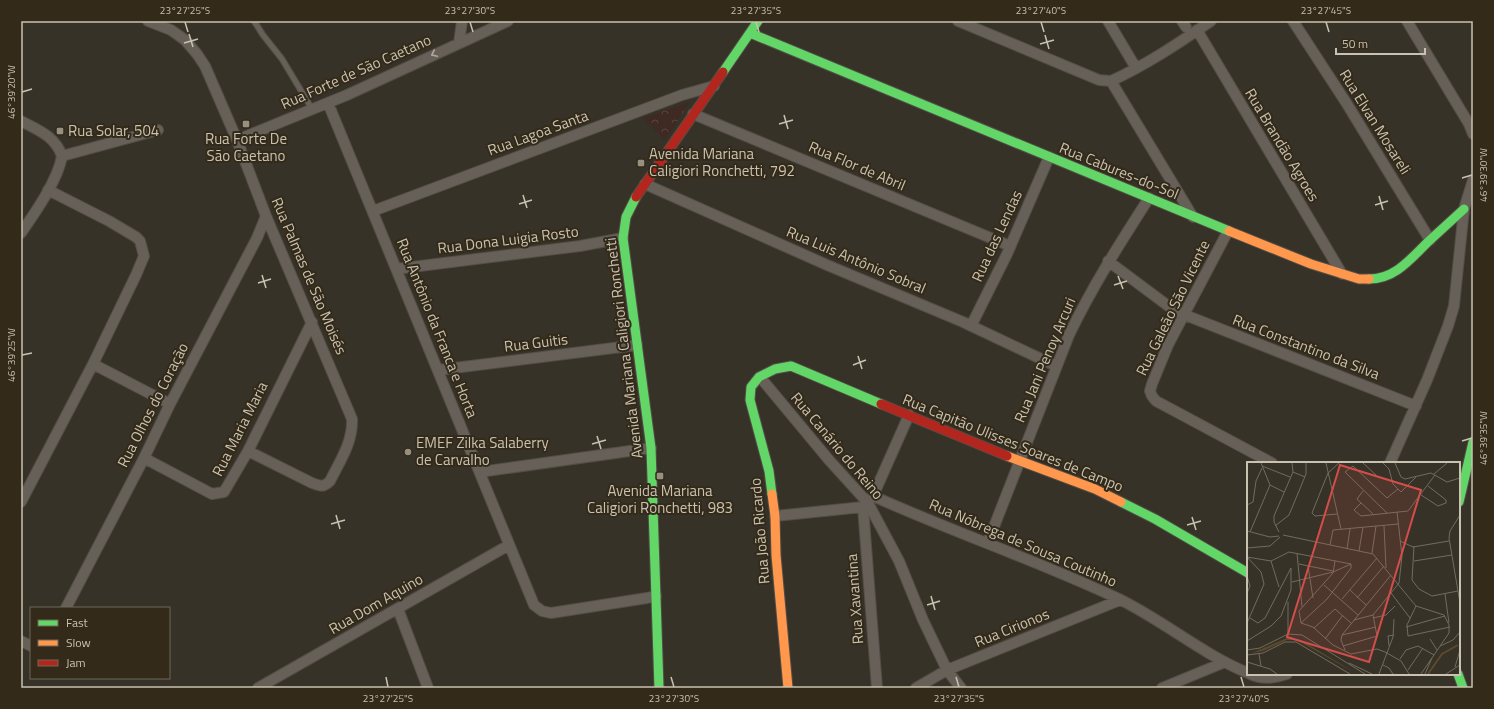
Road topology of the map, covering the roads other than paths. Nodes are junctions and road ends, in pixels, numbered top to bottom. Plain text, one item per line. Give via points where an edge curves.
1 (148, 21) edge
2 (254, 21) edge
3 (462, 21) edge
4 (508, 21) edge
5 (758, 21) edge
6 (958, 21) edge
7 (1108, 21) edge
8 (1211, 21) edge
9 (1293, 21) edge
10 (1407, 21) edge
11 (1197, 30) junction
12 (750, 33) junction
13 (459, 43) junction
14 (1136, 68) junction
15 (1111, 81) junction
16 (714, 86) junction
17 (328, 103) junction
18 (312, 109) junction
19 (693, 114) junction
20 (21, 121) edge
21 (158, 130) dead end
22 (1473, 134) edge
23 (237, 140) junction
24 (62, 156) junction
25 (1049, 157) junction
26 (1473, 180) edge
27 (645, 184) junction
28 (48, 190) junction
29 (1150, 198) junction
30 (1464, 209) junction
31 (373, 211) junction
32 (266, 216) junction
33 (1193, 217) junction
34 (1228, 231) junction
35 (21, 233) edge
36 (623, 238) junction
37 (1430, 240) junction
38 (1010, 246) junction
39 (1108, 261) junction
40 (396, 269) junction
41 (1342, 274) junction
42 (1185, 315) junction
43 (312, 322) junction
44 (971, 326) junction
45 (637, 344) junction
46 (93, 364) junction
47 (1056, 366) junction
48 (438, 370) junction
49 (760, 377) junction
50 (170, 404) junction
51 (1416, 406) junction
52 (909, 415) junction
53 (1473, 442) edge
54 (651, 448) junction
55 (248, 451) junction
56 (144, 458) junction
57 (1019, 461) junction
58 (1270, 462) edge
59 (1390, 462) edge
60 (480, 472) junction
61 (1460, 498) edge
62 (21, 502) edge
63 (868, 502) junction
64 (775, 516) junction
65 (988, 542) junction
66 (509, 545) junction
67 (1247, 572) edge
68 (656, 596) junction
69 (1120, 600) junction
70 (67, 607) edge
71 (398, 609) junction
72 (21, 641) edge
73 (30, 646) edge
74 (1224, 662) junction
75 (947, 670) junction
76 (1247, 673) edge
77 (1252, 675) edge
78 (1285, 675) edge
79 (1458, 675) edge
80 (258, 688) edge
81 (428, 688) edge
82 (659, 688) edge
83 (788, 688) edge
84 (877, 688) edge
85 (916, 688) edge
86 (961, 688) edge
87 (1162, 688) edge
88 (1463, 688) edge

1 - 23 street, Rua Palmas de São Moisés via 171,30 185,40 197,54 211,79
2 - 18 lane via 282,59
3 - 13 street
4 - 13 street, Rua Forte de São Caetano
5 - 12 street, Avenida Mariana Caligiori Ronchetti
6 - 15 street via 1099,80
7 - 14 street
8 - 11 street
9 - 37 street, Rua Elvan Mosareli
10 - 22 street
11 - 14 street
11 - 41 street, Rua Brandão Agroes
12 - 16 street, Avenida Mariana Caligiori Ronchetti
12 - 25 street, Rua Cabures-do-Sol
13 -> 17 street, Rua Forte de São Caetano
14 - 15 street
15 - 33 street
16 - 19 street, Avenida Mariana Caligiori Ronchetti
16 - 31 street, Rua Lagoa Santa via 682,95
17 - 18 street, Rua Forte de São Caetano
17 - 31 street, Rua Antônio da Franca e Horta
18 - 23 street, Rua Forte de São Caetano
19 - 27 street, Avenida Mariana Caligiori Ronchetti
19 - 38 street, Rua Flor de Abril
20 - 24 street via 50,137
21 - 24 street
23 - 32 street, Rua Palmas de São Moisés
24 - 28 street
25 - 29 street, Rua Cabures-do-Sol
25 - 38 street, Rua das Lendas
26 - 30 street
27 - 36 street, Avenida Mariana Caligiori Ronchetti via 626,217
27 - 44 street, Rua Luis Antônio Sobral via 812,259
28 - 35 street
28 - 46 street via 136,237 143,251 144,256 136,275
29 - 33 street, Rua Cabures-do-Sol
29 - 39 street, Rua Jani Penoy Arcuri
30 - 37 street, Rua Cabures-do-Sol
30 - 51 street via 1454,306
31 - 40 street, Rua Antônio da Franca e Horta
32 - 43 street, Rua Palmas de São Moisés
32 - 50 street, Rua Olhos do Coração
33 - 34 street, Rua Cabures-do-Sol
34 - 41 street, Rua Cabures-do-Sol
34 - 42 street, Rua Galeão São Vicente
36 - 40 street, Rua Dona Luigia Rosto via 580,246
36 - 45 street, Avenida Mariana Caligiori Ronchetti
37 - 41 street, Rua Cabures-do-Sol via 1403,267 1388,276 1359,279
38 - 44 street, Rua das Lendas
39 - 42 street, Rua Constantino da Silva via 1175,311
39 - 47 street, Rua Jani Penoy Arcuri via 1082,308
40 - 48 street, Rua Antônio da Franca e Horta
42 - 51 street, Rua Constantino da Silva
42 - 58 street, Rua Galeão São Vicente via 1168,345 1152,384 1152,396 1156,401
43 - 55 street, Rua Maria Maria
43 - 55 street, Rua Palmas de São Moisés via 352,419 353,430 349,444 330,481 322,487
44 - 47 street, Rua Luis Antônio Sobral
45 - 48 street, Rua Guitis
45 - 54 street, Avenida Mariana Caligiori Ronchetti
46 - 50 street
46 - 62 street
47 - 57 street, Rua Jani Penoy Arcuri
48 - 60 street, Rua Antônio da Franca e Horta
49 - 52 street, Rua Capitão Ulisses Soares de Campo via 779,368 791,366
49 - 63 street, Rua Canário do Reino via 829,460
49 - 64 street, Rua João Ricardo via 752,385 750,400 769,470
50 - 56 street, Rua Olhos do Coração
51 - 59 street
52 - 57 street, Rua Capitão Ulisses Soares de Campo
52 - 63 street, Rua Xavantina
53 - 61 street
54 - 60 street
54 - 68 street, Avenida Mariana Caligiori Ronchetti
55 - 56 street, Rua Maria Maria via 224,492 218,494 212,494
56 - 70 street, Rua Olhos do Coração
57 - 65 street, Rua Jani Penoy Arcuri
57 - 67 street, Rua Capitão Ulisses Soares de Campo via 1095,489 1155,519
60 - 66 street, Rua Antônio da Franca e Horta
63 - 64 street, Rua Nóbrega de Sousa Coutinho
63 - 65 street, Rua Nóbrega de Sousa Coutinho
63 - 75 street, Rua Canário do Reino via 899,561
63 - 84 street, Rua Xavantina
64 - 83 street, Rua João Ricardo
65 - 69 street, Rua Nóbrega de Sousa Coutinho
66 - 68 street, Rua Antônio da Franca e Horta via 534,605 542,611 551,613
66 - 71 street, Rua Dom Aquino
68 - 82 street, Avenida Mariana Caligiori Ronchetti
69 - 74 street, Rua Nóbrega de Sousa Coutinho via 1151,616
69 - 75 street, Rua Cirionos
71 - 80 street, Rua Dom Aquino
71 - 81 street
72 - 73 street
74 - 76 street, Rua Nóbrega de Sousa Coutinho
74 - 87 street
75 - 85 street, Rua Cirionos
75 - 86 street, Rua Canário do Reino
77 - 78 street, Rua Nóbrega de Sousa Coutinho via 1276,678
79 - 88 street

